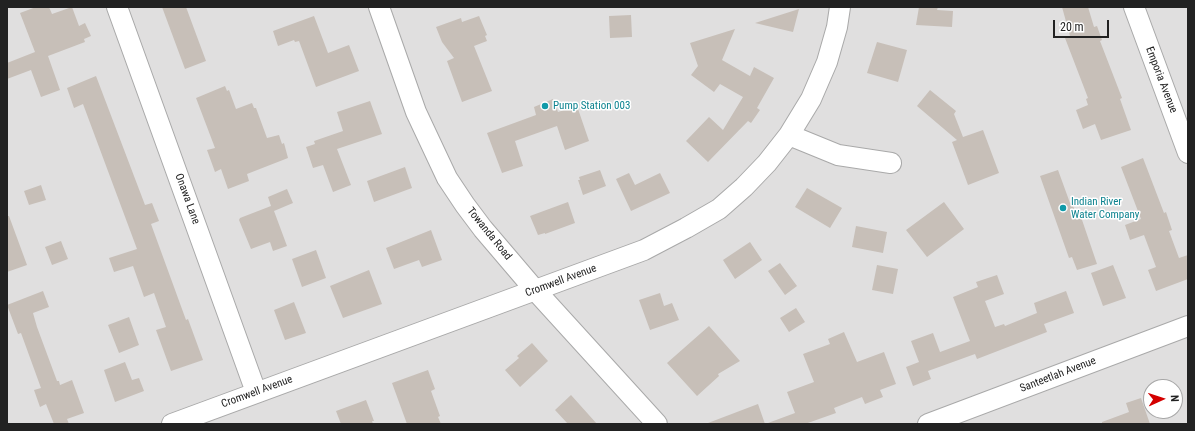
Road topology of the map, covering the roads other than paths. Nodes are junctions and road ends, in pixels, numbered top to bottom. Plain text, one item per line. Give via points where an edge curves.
1 (117, 7) edge
2 (379, 7) edge
3 (840, 7) edge
4 (1134, 7) edge
5 (789, 135) junction
6 (1188, 153) edge
7 (891, 163) dead end
8 (535, 290) junction
9 (1188, 326) edge
10 (256, 392) junction
11 (172, 424) edge
12 (657, 424) edge
13 (928, 424) edge

1 - 10 street, Onawa Lane
2 - 8 street, Towanda Road via 416,112 447,178 483,230
3 - 5 street, Cromwell Avenue via 827,62 811,99
4 - 6 street, Emporia Avenue
5 - 7 street via 838,155
5 - 8 street, Cromwell Avenue via 767,163 719,209 644,250
8 - 10 street, Cromwell Avenue
8 - 12 street, Towanda Road
9 - 13 street, Santeetlah Avenue
10 - 11 street, Cromwell Avenue

